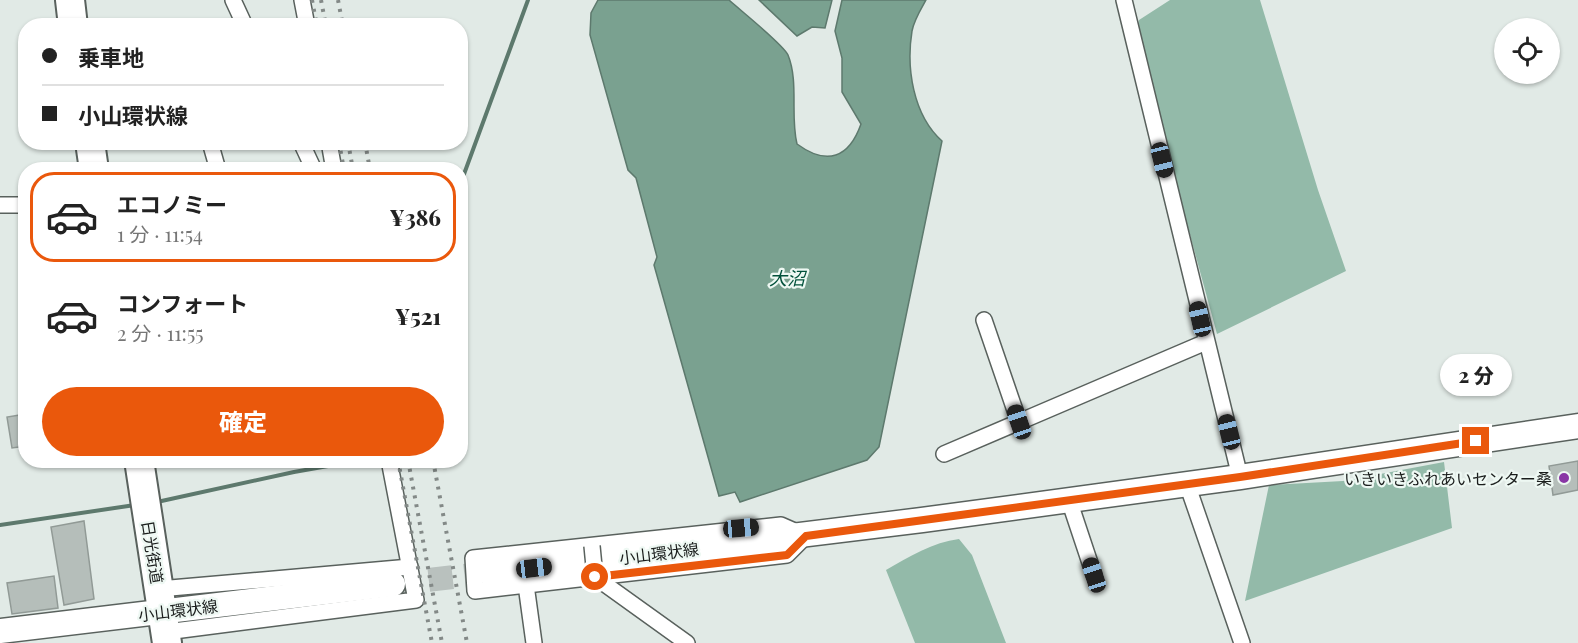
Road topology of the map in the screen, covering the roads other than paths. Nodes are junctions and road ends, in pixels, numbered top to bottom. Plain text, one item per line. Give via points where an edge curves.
1 (70, 0) edge
2 (233, 0) edge
3 (302, 0) edge
4 (1124, 0) edge
5 (72, 18) edge
6 (241, 18) edge
7 (305, 18) edge
8 (0, 205) edge
9 (18, 205) edge
10 (984, 320) dead end
11 (1206, 342) junction
12 (1019, 422) junction
13 (1578, 426) edge
14 (944, 454) dead end
15 (139, 468) edge
16 (391, 468) edge
17 (1240, 477) junction
18 (1187, 484) junction
19 (1069, 500) junction
20 (806, 536) junction
21 (592, 546) junction
22 (410, 567) junction
23 (489, 573) tunnel mouth
24 (1094, 575) dead end
25 (595, 577) junction
26 (393, 584) tunnel mouth
27 (526, 585) junction
28 (164, 619) edge
29 (0, 631) edge
30 (680, 640) edge
31 (534, 643) edge
32 (1242, 643) edge

1 - 5 highway
2 - 6 street
3 - 7 street
4 - 11 street
8 - 9 street
10 - 12 street
11 - 12 street
11 - 17 street
12 - 14 street
13 - 17 main road, 小山環状線
15 - 28 highway, 日光街道
16 - 22 street
17 - 18 main road, 小山環状線
18 - 19 main road, 小山環状線
18 - 32 street
19 - 20 main road, 小山環状線
19 - 24 street
20 - 21 street via 781,525
20 - 23 main road, 小山環状線
20 - 25 street via 787,555
21 - 25 street, bridge
21 - 27 street via 473,558 475,591
22 - 28 street
22 - 28 street via 416,600
25 - 27 street
25 - 30 street
26 - 28 main road, 小山環状線
27 - 31 street
28 - 29 main road, 小山環状線

